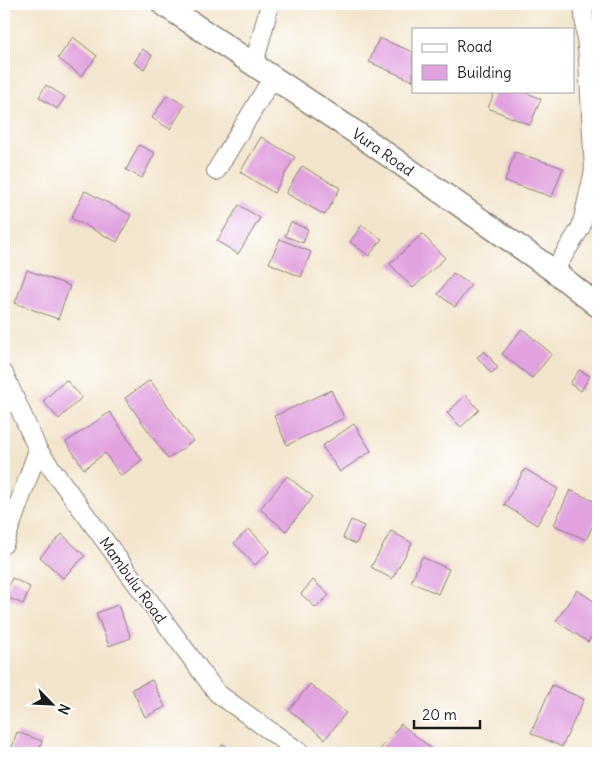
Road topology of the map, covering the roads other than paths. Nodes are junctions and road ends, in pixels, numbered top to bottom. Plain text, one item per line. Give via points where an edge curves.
1 (163, 4) edge
2 (270, 4) edge
3 (583, 4) edge
4 (254, 64) junction
5 (273, 77) junction
6 (216, 171) dead end
7 (554, 271) junction
8 (598, 306) edge
9 (4, 374) edge
10 (38, 450) junction
11 (4, 544) edge
12 (301, 753) edge

1 - 4 street, Vura Road
2 - 4 street
3 - 7 street via 594,171 581,227
4 - 5 street, Vura Road
5 - 6 street
5 - 7 street, Vura Road
7 - 8 street, Vura Road
9 - 10 street, Mambulu Road
10 - 11 street
10 - 12 street, Mambulu Road via 216,693

